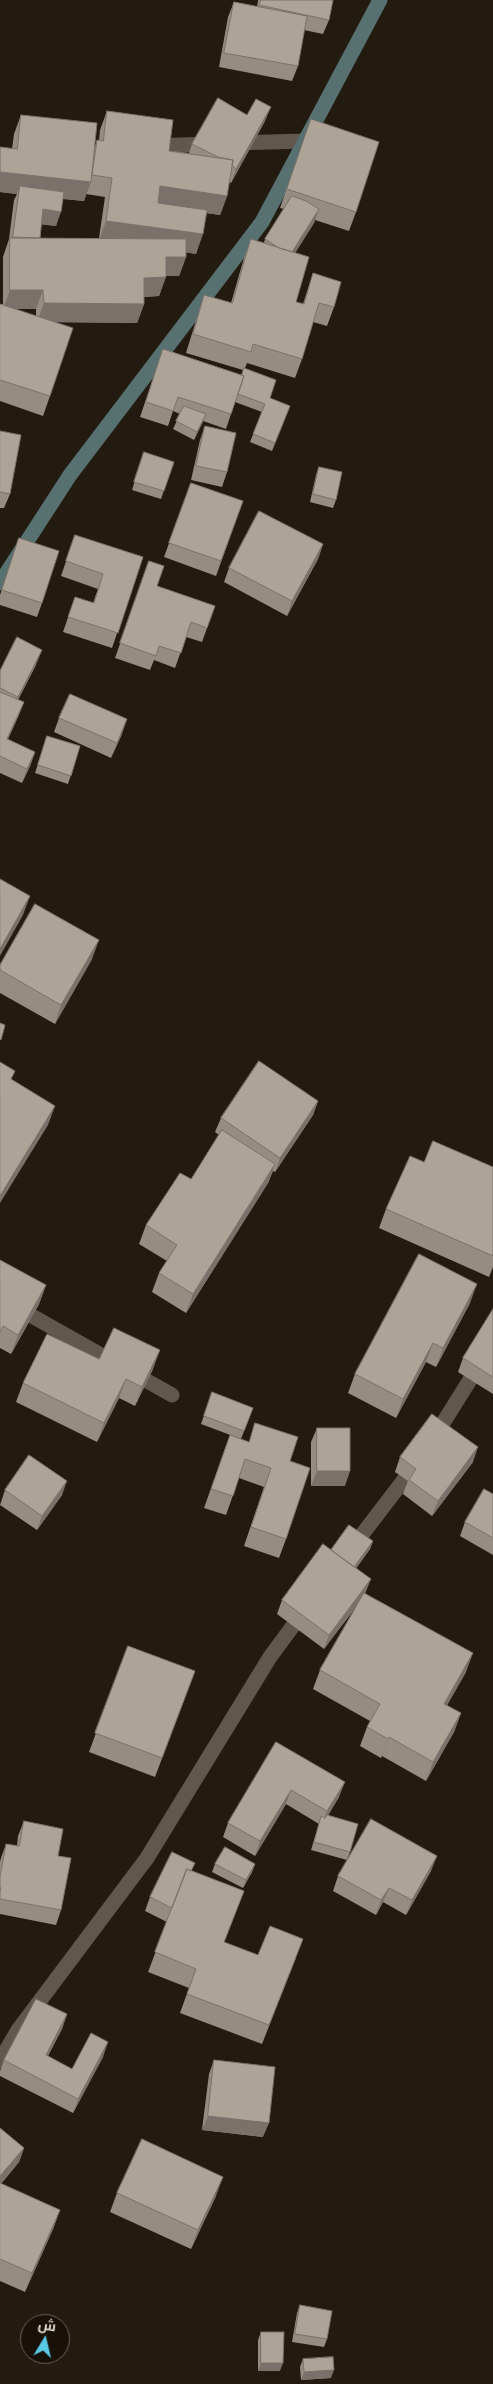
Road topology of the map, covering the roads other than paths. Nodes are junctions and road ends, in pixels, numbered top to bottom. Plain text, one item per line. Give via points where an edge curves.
1 (380, 0) edge
2 (305, 141) junction
3 (138, 146) edge
4 (0, 583) edge
5 (0, 1298) edge
6 (493, 1342) edge
7 (172, 1395) dead end
8 (341, 1563) edge
9 (311, 1602) edge
10 (0, 2061) edge

1 - 2 street
2 - 3 street
2 - 4 street via 262,222 70,475
5 - 7 street
6 - 8 street via 424,1453
9 - 10 street via 270,1657 147,1858 18,2030

